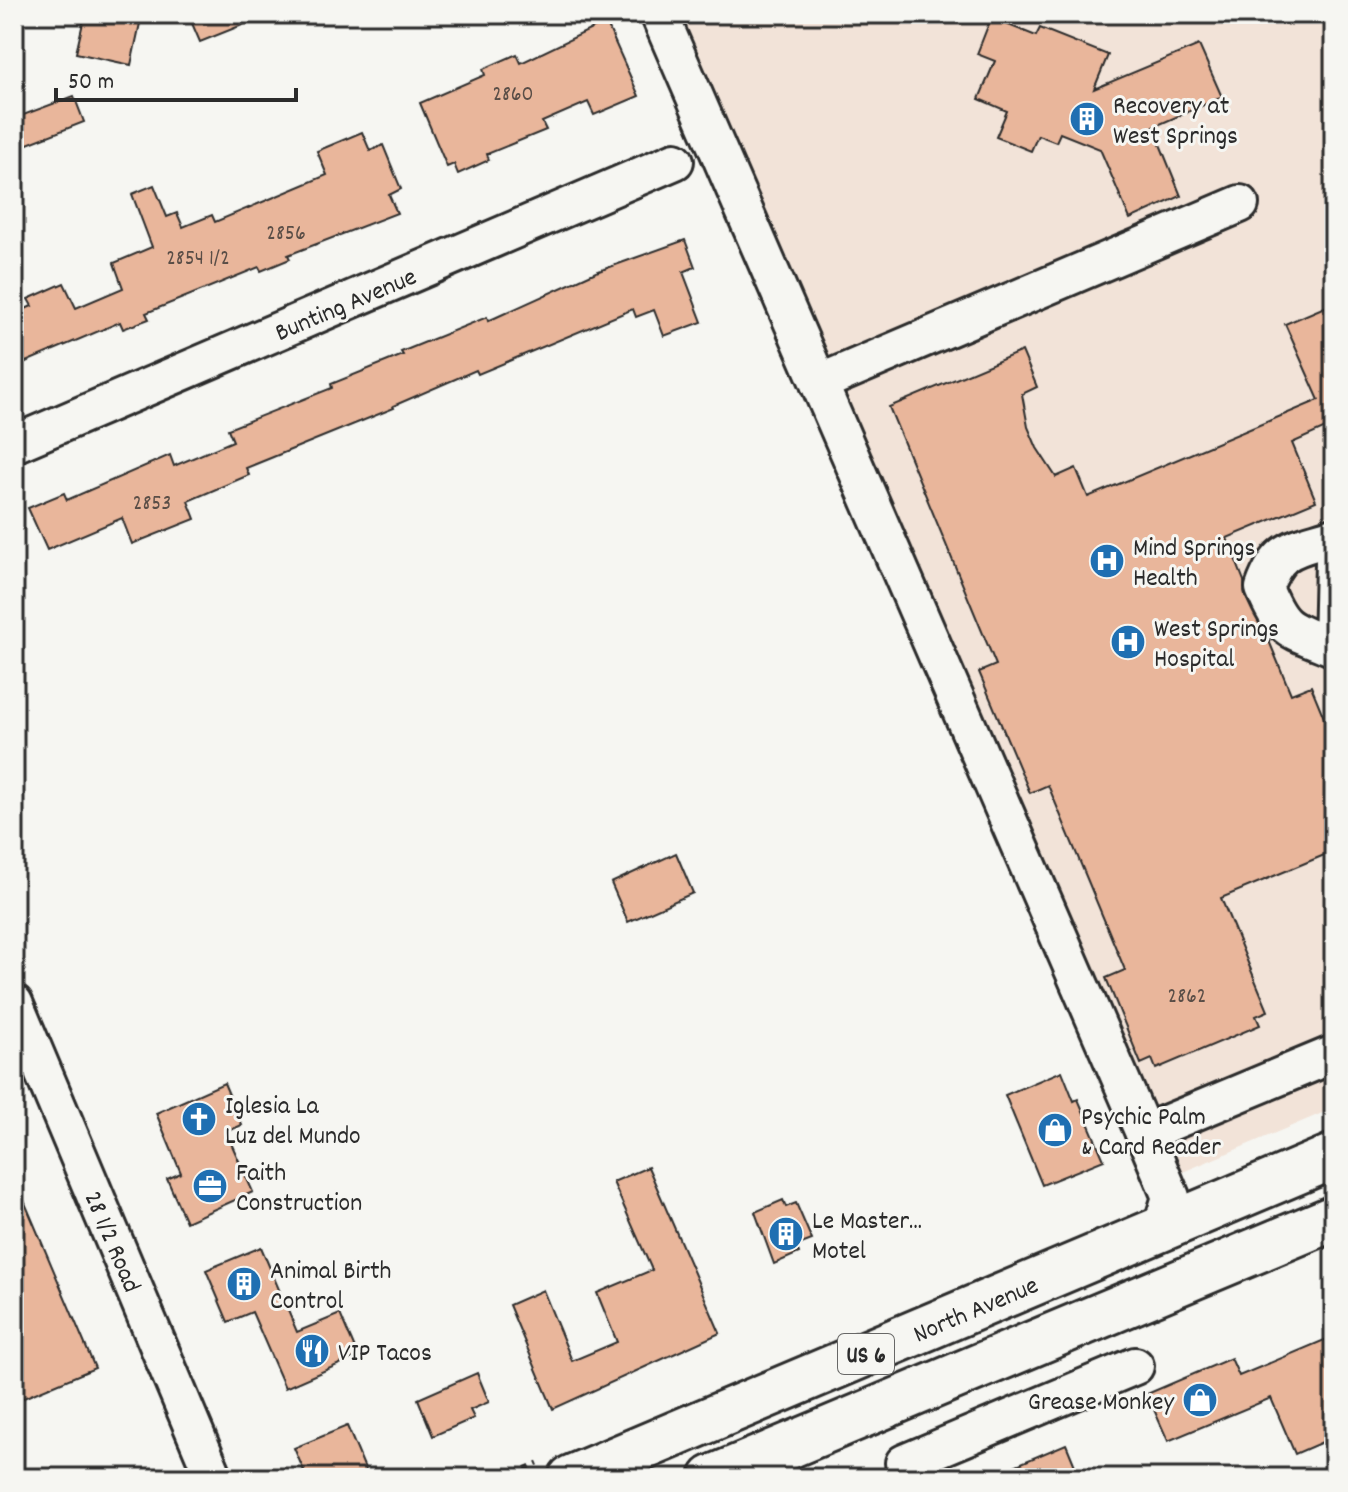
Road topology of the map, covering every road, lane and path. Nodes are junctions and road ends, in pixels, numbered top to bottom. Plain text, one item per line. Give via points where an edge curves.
1 (659, 14) edge
2 (675, 161) dead end
3 (1240, 204) dead end
4 (819, 383) junction
5 (14, 444) edge
6 (1334, 536) edge
7 (1334, 562) edge
8 (1333, 649) edge
9 (14, 1003) edge
10 (1334, 1054) edge
11 (1144, 1133) junction
12 (1334, 1156) edge
13 (1334, 1218) edge
14 (1161, 1229) junction
15 (1141, 1299) junction
16 (967, 1311) junction
17 (1135, 1366) dead end
18 (772, 1393) junction
19 (769, 1454) junction
20 (904, 1463) dead end
21 (214, 1478) edge
22 (571, 1478) edge
23 (638, 1478) edge
24 (712, 1478) edge

1 - 4 street
2 - 5 street, Bunting Avenue
3 - 4 street
4 - 11 street
6 - 8 street via 1291,550 1273,563 1264,588 1274,612 1291,632
7 - 8 street
9 - 21 street, 28 1/2 Road
10 - 11 street
11 - 14 street via 1171,1197
12 - 14 main road, North Avenue / US 6
13 - 15 main road, US 6
14 - 15 main road
14 - 16 main road, North Avenue / US 6
15 - 19 main road, US 6
16 - 18 main road, North Avenue / US 6
16 - 19 main road via 886,1370 799,1406
17 - 20 street
18 - 22 main road, North Avenue / US 6
18 - 23 main road via 703,1450
19 - 24 main road, US 6

